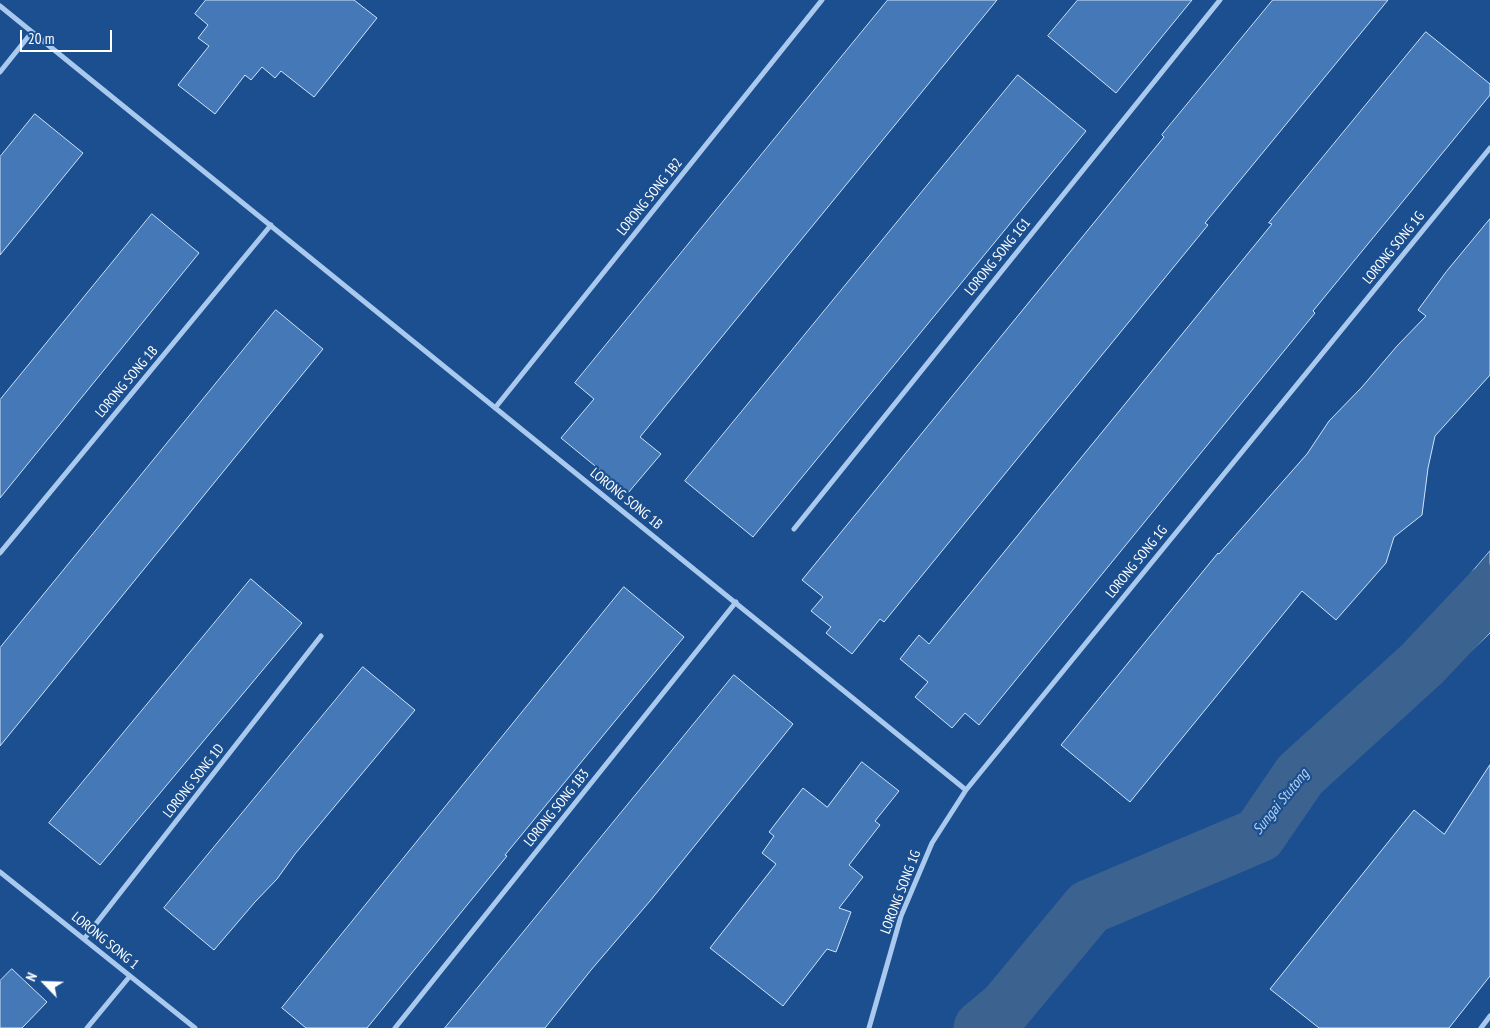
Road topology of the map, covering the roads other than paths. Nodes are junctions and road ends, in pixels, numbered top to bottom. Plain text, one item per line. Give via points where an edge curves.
1 (822, 0) edge
2 (1220, 0) edge
3 (0, 6) edge
4 (32, 32) junction
5 (0, 72) edge
6 (1490, 148) edge
7 (271, 225) junction
8 (496, 408) junction
9 (794, 529) dead end
10 (0, 553) edge
11 (736, 602) junction
12 (321, 636) dead end
13 (966, 790) junction
14 (0, 872) edge
15 (84, 939) junction
16 (130, 976) junction
17 (1490, 1016) edge
18 (87, 1028) edge
19 (196, 1028) edge
20 (396, 1028) edge
21 (869, 1028) edge
22 (1481, 1028) edge

1 - 8 street, LORONG SONG 1B2
2 - 9 street, LORONG SONG 1G1
3 - 4 street, LORONG SONG 1B
4 - 5 street
4 - 7 street, LORONG SONG 1B
6 - 13 street, LORONG SONG 1G
7 - 8 street, LORONG SONG 1B
7 - 10 street, LORONG SONG 1B
8 - 11 street, LORONG SONG 1B
11 - 13 street, LORONG SONG 1B
11 - 20 street, LORONG SONG 1B3
12 - 15 street, LORONG SONG 1D
13 - 21 street, LORONG SONG 1G via 932,844 901,916
14 - 15 street, LORONG SONG 1
15 - 16 street, LORONG SONG 1
16 - 18 street
16 - 19 street, LORONG SONG 1
17 - 22 street

